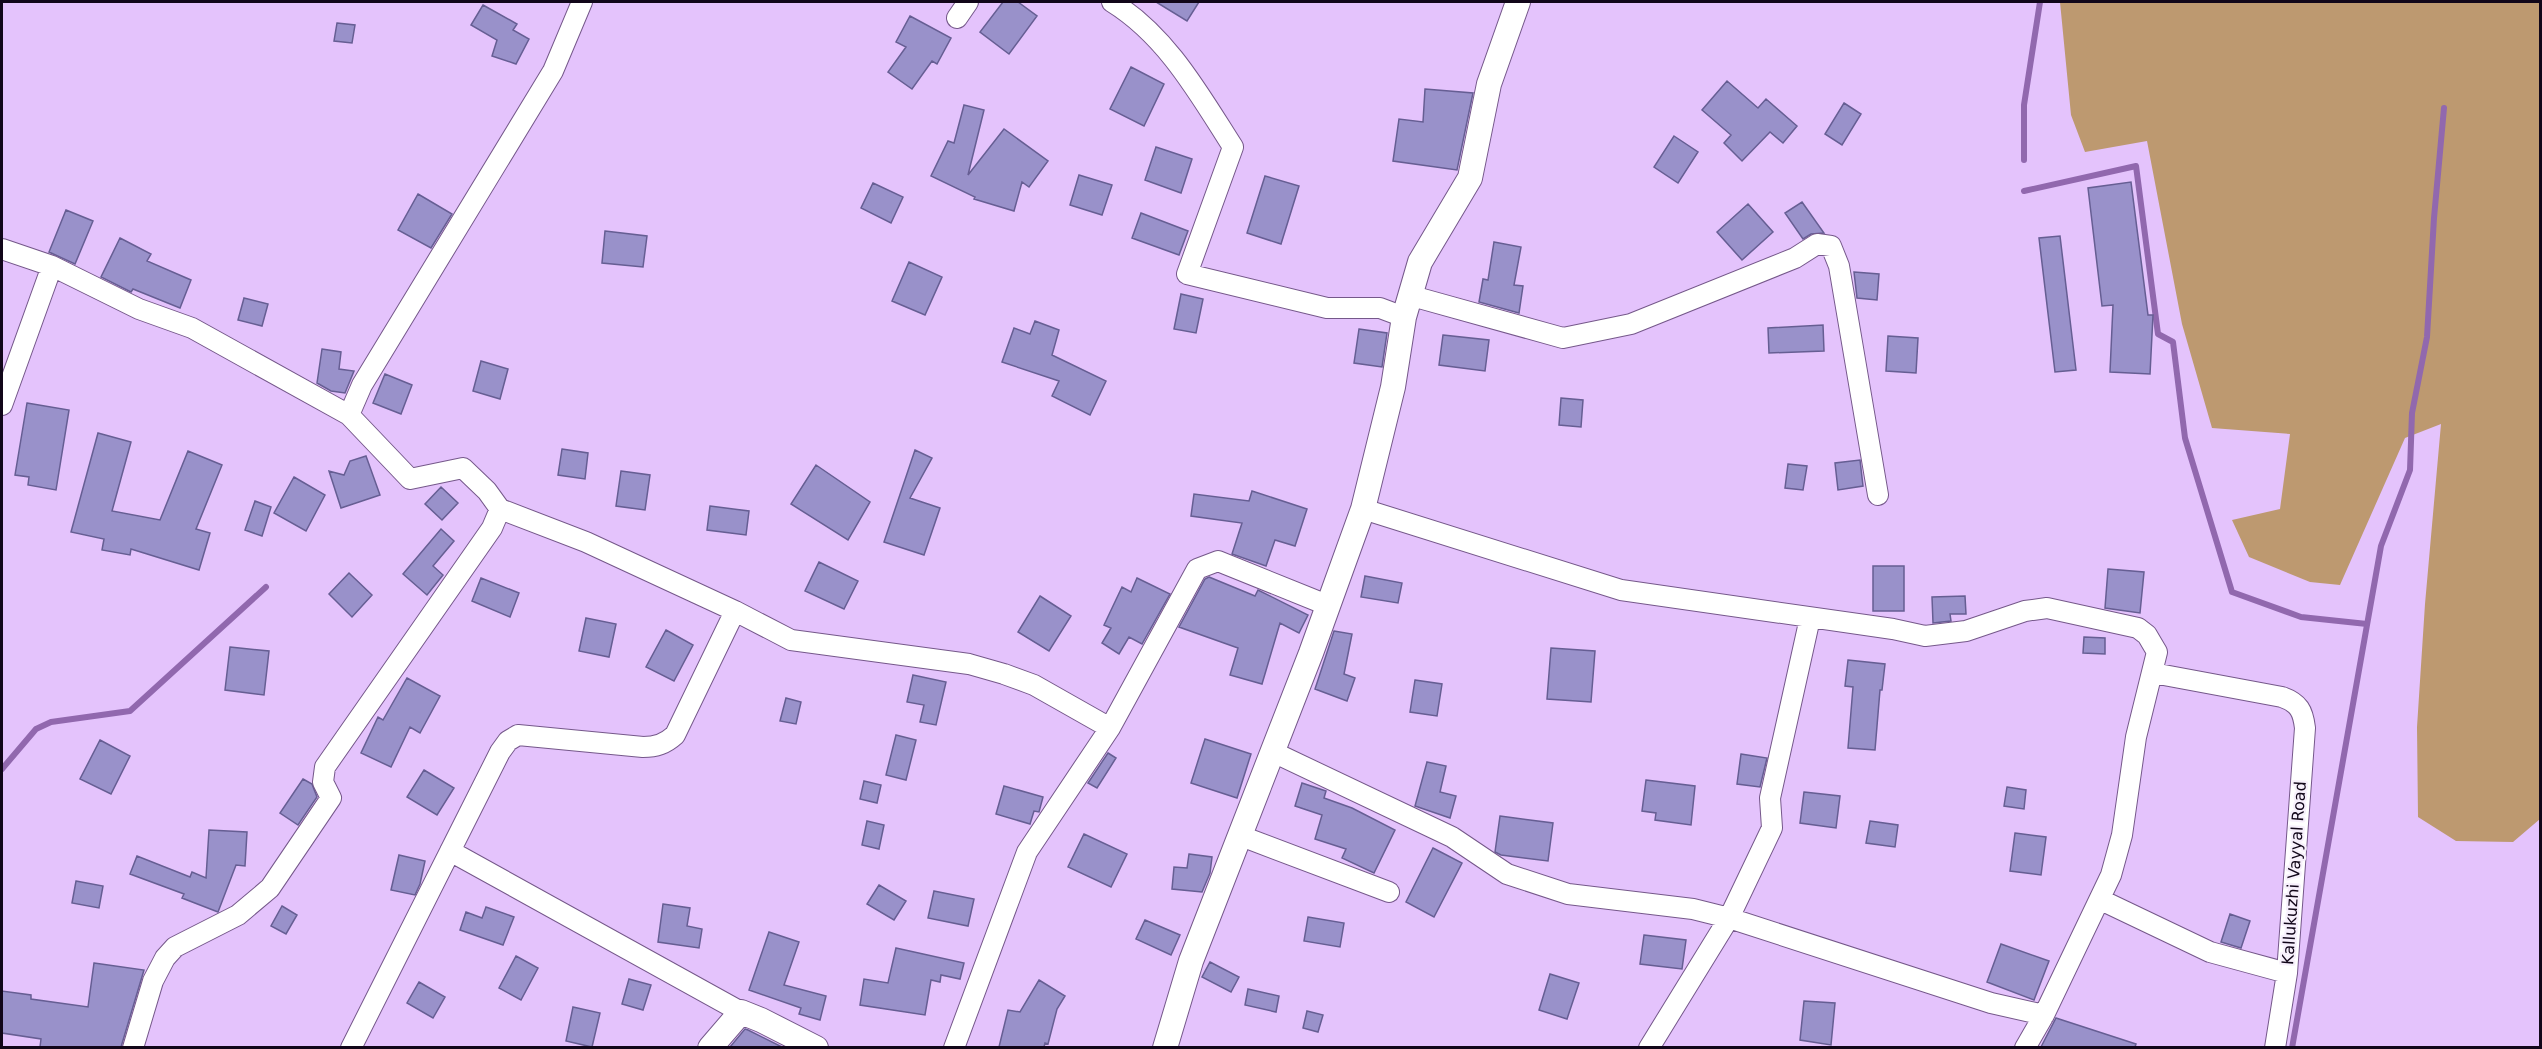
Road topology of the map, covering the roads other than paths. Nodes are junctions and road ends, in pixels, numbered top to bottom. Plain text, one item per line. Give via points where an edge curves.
1 (582, 2) edge
2 (968, 2) edge
3 (1112, 2) edge
4 (1518, 2) edge
5 (957, 18) dead end
6 (2, 249) edge
7 (52, 266) junction
8 (1408, 307) junction
9 (2, 405) edge
10 (349, 415) junction
11 (1878, 495) dead end
12 (500, 509) junction
13 (1363, 509) junction
14 (1326, 605) junction
15 (735, 611) junction
16 (1810, 618) junction
17 (2153, 673) junction
18 (1110, 728) junction
19 (1273, 752) junction
20 (1241, 836) junction
21 (450, 851) junction
22 (1389, 892) dead end
23 (2101, 900) junction
24 (1729, 918) junction
25 (2287, 973) junction
26 (741, 1012) junction
27 (2044, 1015) junction
28 (133, 1047) edge
29 (351, 1047) edge
30 (710, 1047) edge
31 (816, 1047) edge
32 (954, 1047) edge
33 (1165, 1047) edge
34 (1649, 1047) edge
35 (2025, 1047) edge
36 (2275, 1047) edge

1 - 10 street via 553,71 366,378
2 - 5 street
3 - 8 street via 1131,13 1183,69 1233,147 1187,274 1327,308
4 - 8 street via 1489,84 1470,178 1420,262
6 - 7 street
7 - 9 street
7 - 10 street via 139,309 192,328
8 - 11 street via 1563,338 1630,324 1795,258 1817,244 1831,246 1839,266
8 - 13 street
10 - 12 street via 411,479 463,468
12 - 15 street via 586,542
12 - 28 street via 492,528 325,767 323,782 331,798 270,888 238,915 175,947 165,958 153,981
13 - 14 street
13 - 16 street via 1621,590
14 - 18 street via 1218,561 1197,569
14 - 19 street
15 - 18 street via 791,640 969,664 1004,674 1034,685
15 - 21 street via 675,735 666,743 643,747 518,735 500,752
16 - 17 street via 1925,636 1966,631 2025,611 2048,608 2138,628 2157,652
16 - 24 street via 1770,798 1772,828
17 - 23 street via 2136,737 2119,850
17 - 25 street, Kallukuzhi Vayyal Road via 2294,701 2303,713
18 - 32 street via 1027,852
19 - 20 street
19 - 24 street via 1452,837 1507,874 1568,894 1693,909
20 - 22 street
20 - 33 street via 1191,961
21 - 26 street
21 - 29 street
23 - 25 street via 2210,952
23 - 27 street
24 - 27 street via 1991,1003
24 - 34 street
25 - 36 street, Kallukuzhi Vayyal Road
26 - 30 street
26 - 31 street
27 - 35 street

